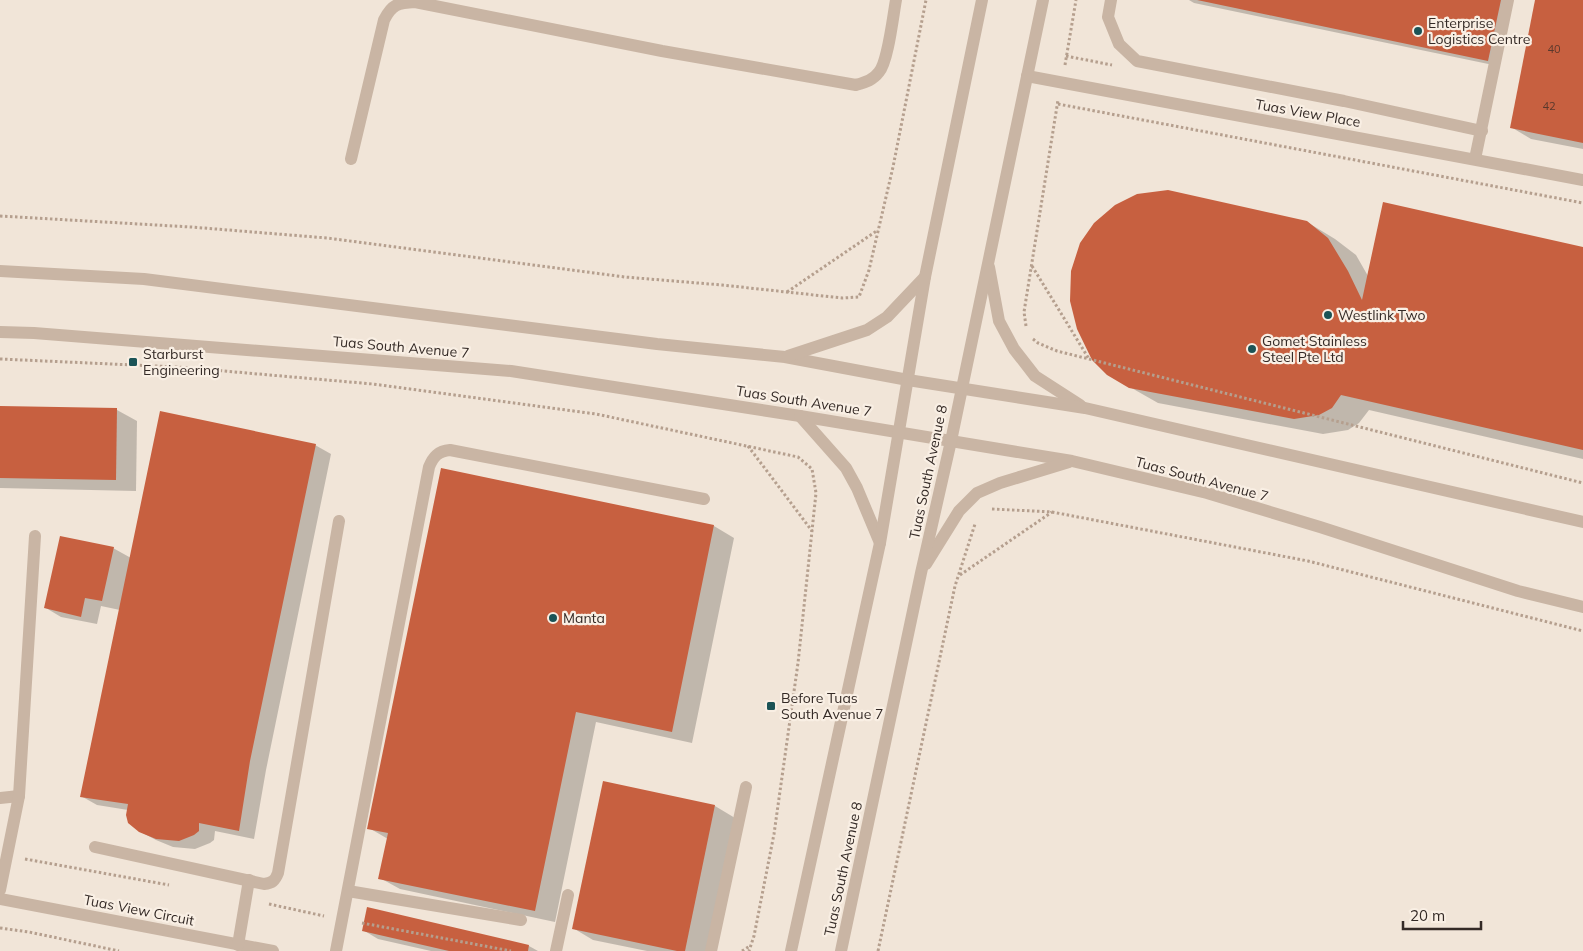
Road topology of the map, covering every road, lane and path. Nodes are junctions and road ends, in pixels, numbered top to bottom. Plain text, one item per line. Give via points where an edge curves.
1 (896, 0) edge
2 (926, 0) edge
3 (982, 0) edge
4 (1043, 0) edge
5 (1076, 0) edge
6 (1111, 0) edge
7 (1508, 0) edge
8 (456, 5) edge
9 (1027, 76) junction
10 (1061, 83) junction
11 (1058, 104) junction
12 (1482, 131) junction
13 (350, 159) dead end
14 (1476, 159) junction
15 (1583, 180) edge
16 (1583, 203) edge
17 (0, 216) edge
18 (879, 229) junction
19 (988, 259) junction
20 (1032, 265) junction
21 (0, 271) edge
22 (925, 277) junction
23 (787, 292) junction
24 (0, 332) edge
25 (785, 357) junction
26 (0, 359) edge
27 (1089, 359) junction
28 (908, 380) junction
29 (961, 388) junction
30 (1085, 408) junction
31 (800, 416) junction
32 (900, 432) junction
33 (951, 441) junction
34 (747, 446) junction
35 (1072, 461) junction
36 (1583, 484) edge
37 (704, 499) dead end
38 (984, 508) dead end
39 (1052, 512) junction
40 (339, 521) dead end
41 (977, 521) dead end
42 (1583, 522) edge
43 (812, 531) junction
44 (36, 536) dead end
45 (880, 543) junction
46 (921, 573) junction
47 (959, 576) junction
48 (1583, 607) edge
49 (1583, 631) edge
50 (746, 787) dead end
51 (19, 796) junction
52 (0, 798) edge
53 (95, 847) dead end
54 (249, 880) junction
55 (0, 890) edge
56 (348, 891) junction
57 (568, 895) dead end
58 (0, 899) edge
59 (521, 920) dead end
60 (0, 928) edge
61 (238, 944) junction
62 (750, 946) junction
63 (119, 951) edge
64 (273, 951) edge
65 (336, 951) edge
66 (558, 951) edge
67 (711, 951) edge
68 (742, 951) edge
69 (748, 951) edge
70 (791, 951) edge
71 (841, 951) edge
72 (878, 951) edge

1 - 8 street via 881,70 870,81 856,86 662,51
2 - 18 path
3 - 22 street
4 - 9 street, Tuas South Avenue 8
5 - 10 path
6 - 12 street via 1108,17 1119,44 1137,61
7 - 12 street
8 - 13 street via 415,2 400,3 389,9
9 - 10 street, Tuas View Place
9 - 19 street, Tuas South Avenue 8
10 - 11 path
10 - 14 street, Tuas View Place
11 - 16 path
11 - 20 path
12 - 14 street
14 - 15 street, Tuas View Place
17 - 23 path via 326,238 625,277
18 - 23 path
18 - 23 path via 859,297
19 - 29 street, Tuas South Avenue 8
19 - 30 street via 999,321 1014,349 1035,376
20 - 27 path
20 - 27 path via 1024,312 1026,334 1057,351
21 - 25 street via 144,279 656,344
22 - 25 street via 887,317 867,330
22 - 28 street
24 - 31 street, Tuas South Avenue 7 via 511,371
25 - 28 street
26 - 34 path via 178,367 373,384 596,414
27 - 36 path
28 - 29 street
28 - 32 street
29 - 30 street
29 - 33 street, Tuas South Avenue 8
30 - 42 street
31 - 32 street, Tuas South Avenue 7
31 - 45 street via 846,468
32 - 33 street, Tuas South Avenue 7
32 - 45 street
33 - 35 street, Tuas South Avenue 7
33 - 46 street, Tuas South Avenue 8
34 - 43 path
34 - 43 path via 798,458 812,469 816,493
35 - 46 street via 977,493 959,511
35 - 48 street, Tuas South Avenue 7 via 1207,493 1518,591
37 - 56 street via 450,450 435,456 429,468
38 - 39 path
39 - 47 path
39 - 49 path via 1308,561
40 - 54 street via 278,874 270,884
41 - 47 path
43 - 62 path via 798,663 774,834
44 - 51 street
45 - 70 street
46 - 71 street, Tuas South Avenue 8
47 - 72 path
50 - 67 street
51 - 52 street
51 - 55 street
53 - 54 street
54 - 61 street
56 - 59 street
56 - 65 street
57 - 66 street
58 - 61 street, Tuas View Circuit
60 - 63 path
61 - 64 street, Tuas View Circuit
62 - 68 path
62 - 69 path

